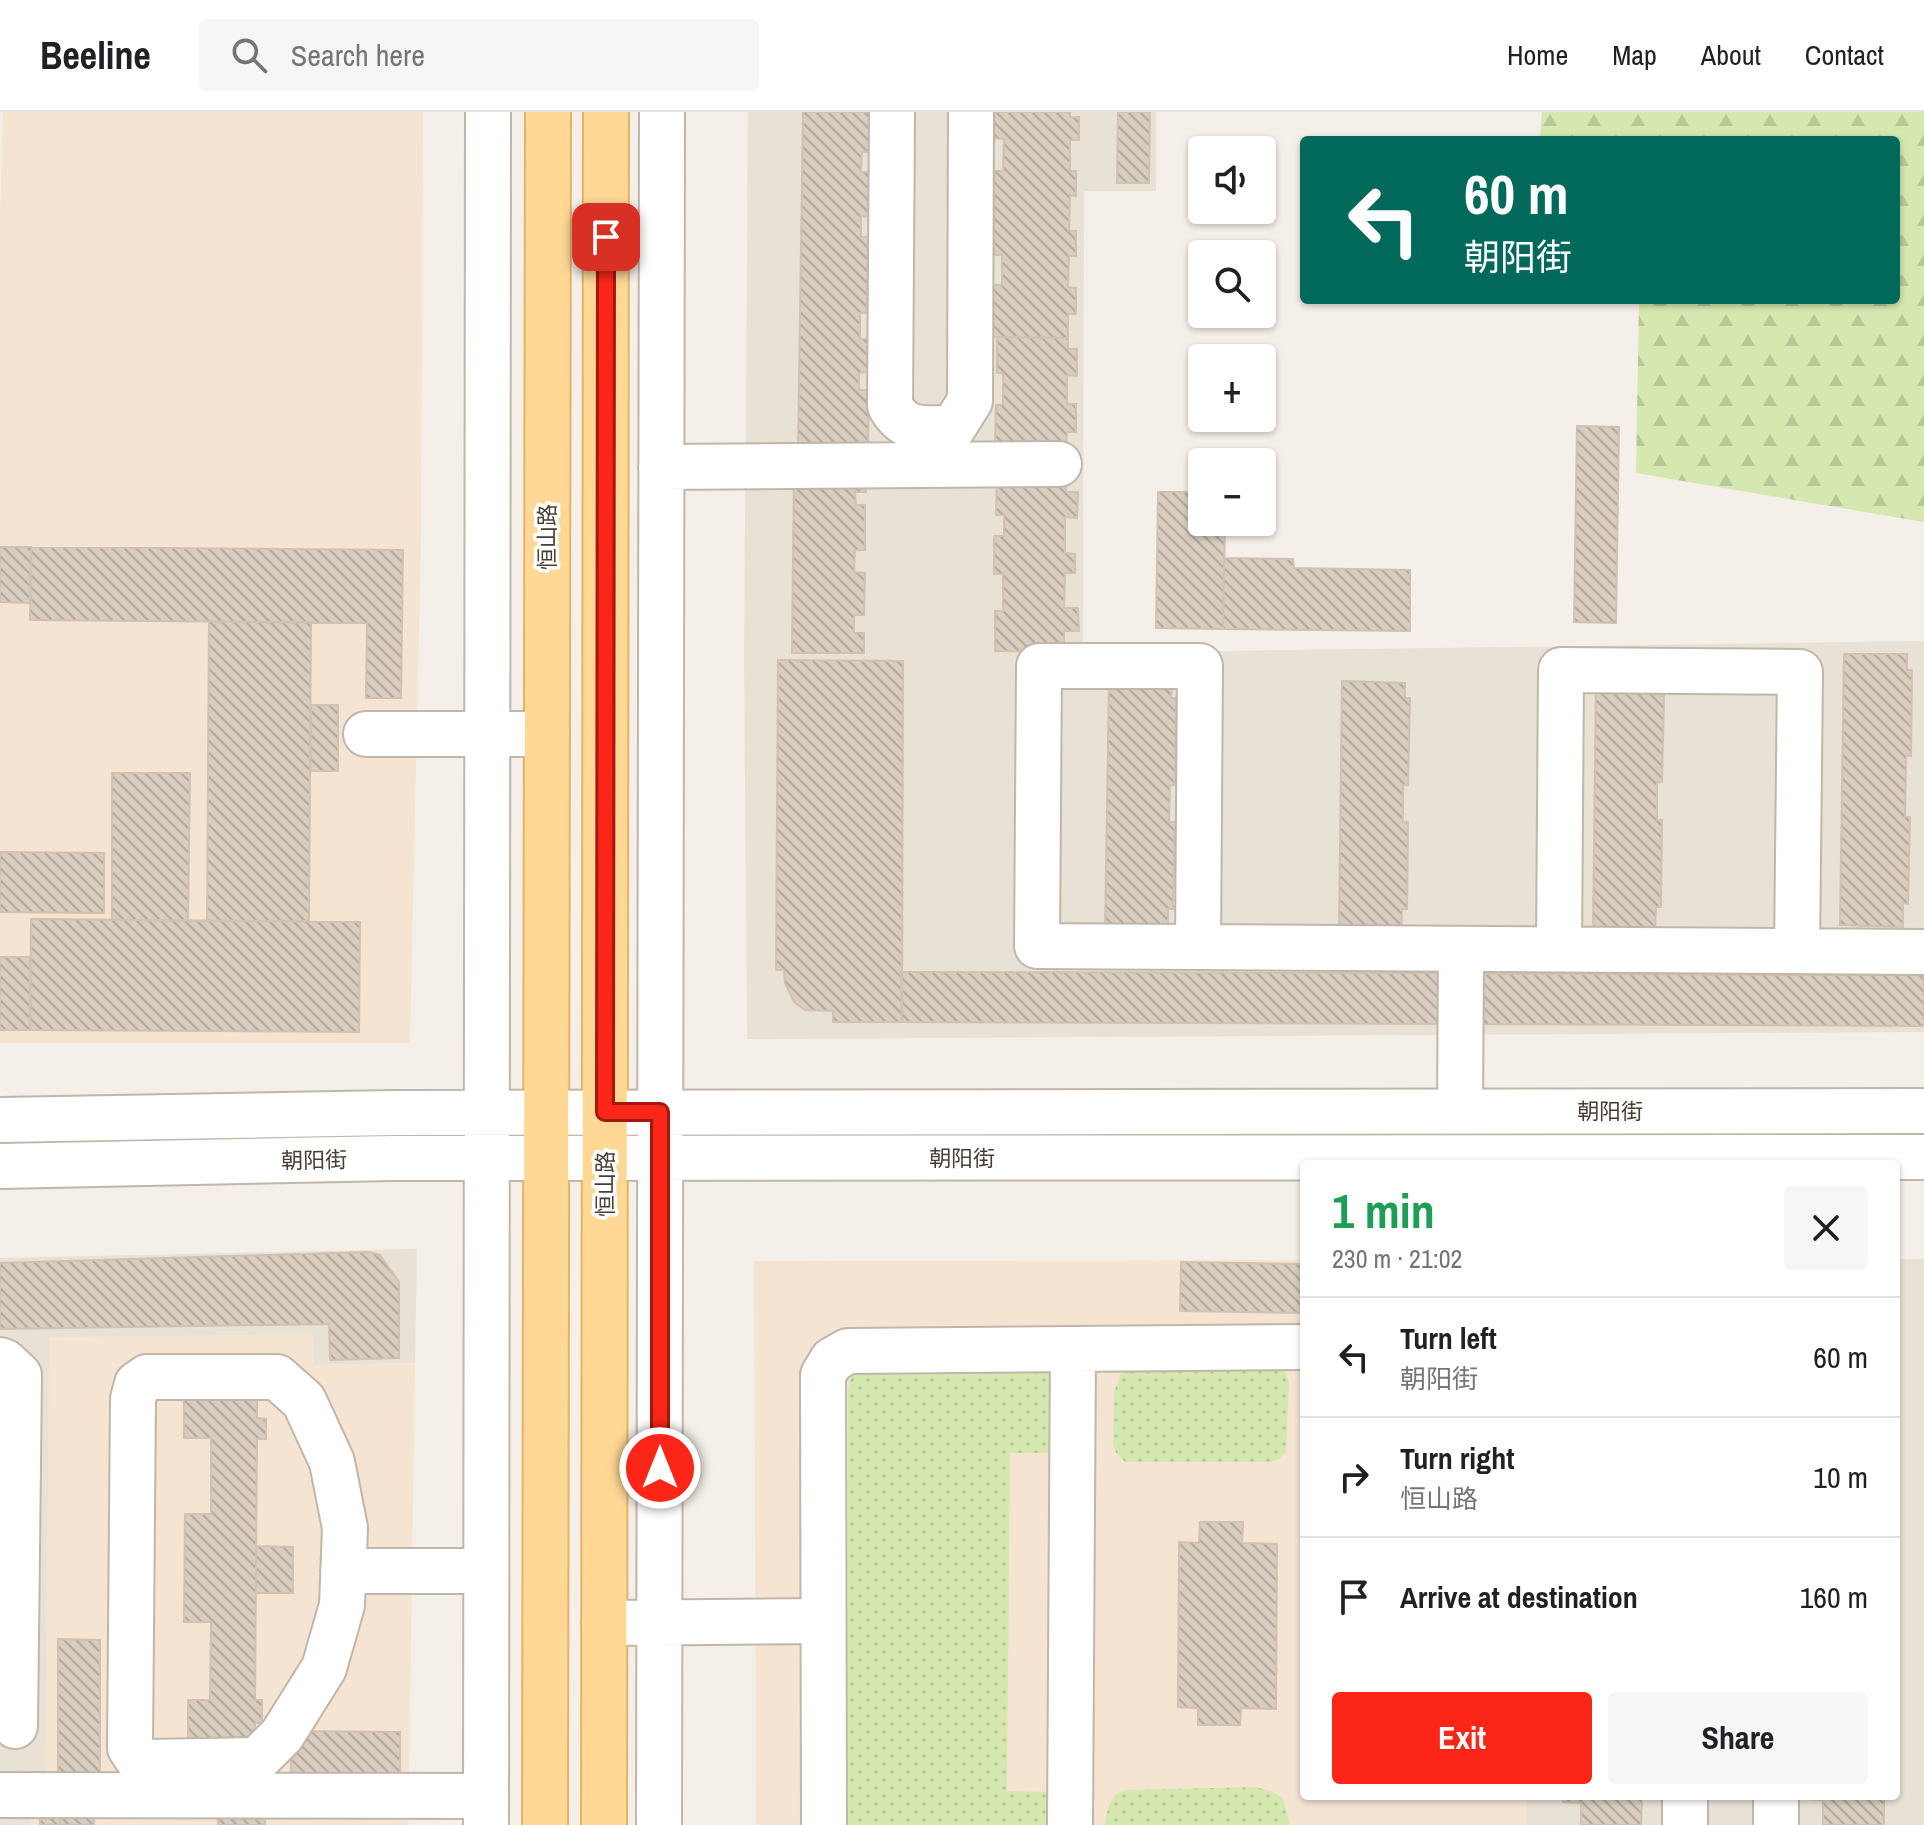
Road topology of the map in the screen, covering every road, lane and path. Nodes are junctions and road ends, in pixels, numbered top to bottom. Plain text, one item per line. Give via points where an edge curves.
1 (488, 112) edge
2 (548, 112) edge
3 (606, 112) edge
4 (662, 112) edge
5 (892, 112) edge
6 (971, 112) edge
7 (1059, 464) dead end
8 (661, 467) junction
9 (366, 734) dead end
10 (487, 734) junction
11 (547, 734) junction
12 (1198, 947) junction
13 (1461, 949) junction
14 (1559, 949) junction
15 (1797, 951) junction
16 (1924, 952) edge
17 (1460, 1111) junction
18 (1924, 1111) edge
19 (605, 1112) junction
20 (660, 1112) junction
21 (487, 1113) junction
22 (546, 1113) junction
23 (0, 1120) edge
24 (1924, 1157) edge
25 (487, 1158) junction
26 (546, 1158) junction
27 (605, 1158) junction
28 (660, 1158) junction
29 (1723, 1160) edge
30 (0, 1166) edge
31 (1300, 1347) edge
32 (1073, 1349) junction
33 (0, 1360) edge
34 (343, 1571) junction
35 (486, 1571) junction
36 (823, 1621) junction
37 (660, 1622) junction
38 (604, 1623) junction
39 (15, 1726) dead end
40 (0, 1795) edge
41 (1685, 1800) edge
42 (1776, 1800) edge
43 (486, 1810) edge
44 (545, 1825) edge
45 (604, 1825) edge
46 (659, 1825) edge
47 (824, 1825) edge
48 (1070, 1825) edge
49 (1685, 1825) edge
50 (1776, 1825) edge

1 - 10 street
2 - 11 main road, 恒山路
3 - 19 main road, 恒山路
4 - 8 street
5 - 6 street via 890,406 898,420 923,428 953,428 970,401
7 - 8 street
8 - 20 street
9 - 10 street
10 - 11 street
10 - 21 street
11 - 22 main road, 恒山路
12 - 12 street via 1037,946 1039,666 1200,666
12 - 13 street
13 - 14 street
13 - 17 street
14 - 15 street
14 - 15 street via 1561,670 1752,671 1800,672
15 - 16 street
17 - 18 street, 朝阳街
17 - 20 street, 朝阳街
19 - 20 street, 朝阳街
19 - 22 street, 朝阳街
19 - 27 main road, 恒山路
20 - 28 street
21 - 22 street, 朝阳街
21 - 23 street, 朝阳街
21 - 25 street
22 - 26 main road, 恒山路
24 - 29 street, 朝阳街
25 - 26 street, 朝阳街
25 - 30 street, 朝阳街
25 - 35 street
26 - 27 street, 朝阳街
26 - 44 main road, 恒山路
27 - 28 street, 朝阳街
27 - 38 main road, 恒山路
28 - 29 street, 朝阳街
28 - 37 street
31 - 32 street
32 - 36 street via 848,1351 832,1360 823,1375
32 - 48 street
33 - 39 street via 19,1375
34 - 34 street via 342,1605 324,1668 282,1735 257,1760 149,1762 136,1757 130,1748 137,1384 147,1377 277,1377 304,1401 332,1462 345,1528
34 - 35 street
35 - 43 street
36 - 37 street
36 - 47 street
37 - 38 street
37 - 46 street
38 - 45 main road, 恒山路
40 - 43 street
41 - 49 street
42 - 50 street

